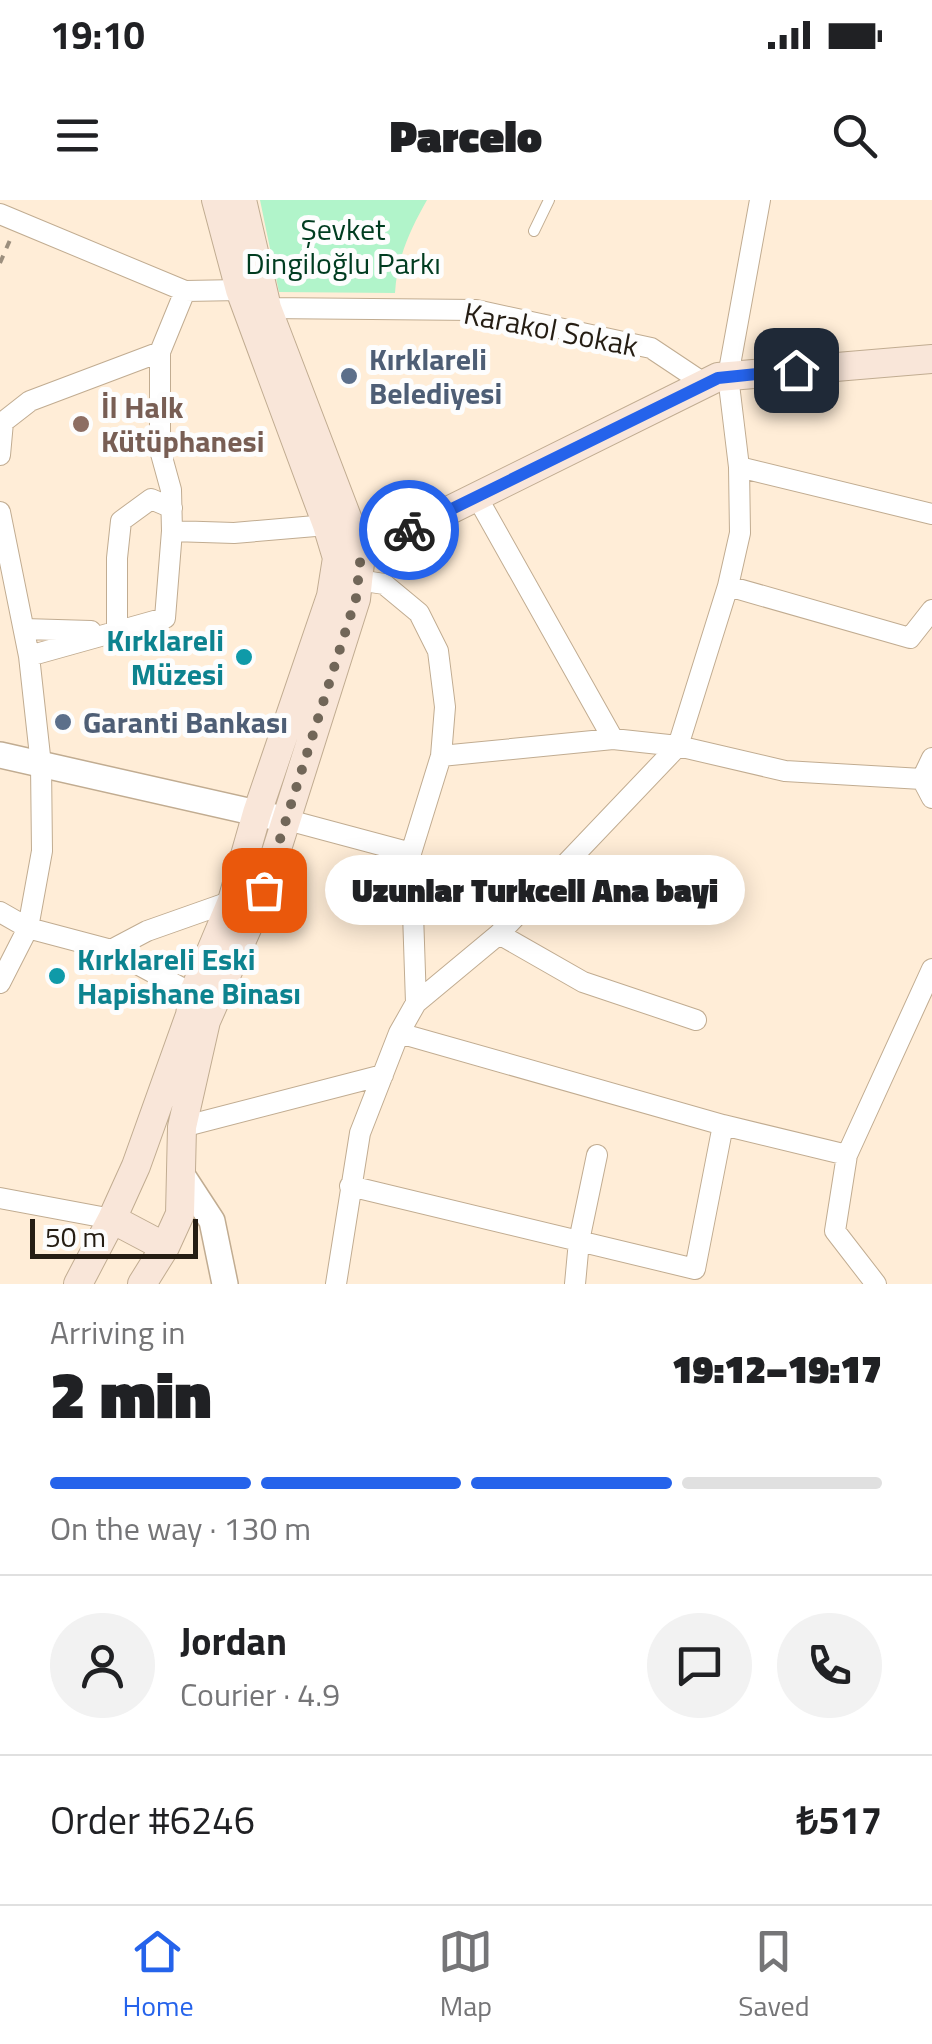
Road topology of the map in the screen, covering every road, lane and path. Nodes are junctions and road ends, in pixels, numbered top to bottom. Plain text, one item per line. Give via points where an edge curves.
1 (216, 200) edge
2 (242, 200) edge
3 (548, 200) edge
4 (760, 200) edge
5 (0, 214) edge
6 (534, 231) dead end
7 (185, 290) junction
8 (240, 290) junction
9 (267, 308) junction
10 (160, 352) junction
11 (932, 359) edge
12 (717, 380) junction
13 (0, 455) edge
14 (739, 466) junction
15 (477, 497) junction
16 (172, 508) junction
17 (0, 512) edge
18 (932, 514) edge
19 (327, 524) junction
20 (172, 531) junction
21 (348, 567) junction
22 (728, 586) junction
23 (932, 610) edge
24 (24, 629) junction
25 (118, 632) junction
26 (29, 656) junction
27 (613, 739) junction
28 (678, 746) junction
29 (0, 755) edge
30 (441, 756) junction
31 (932, 758) edge
32 (41, 765) junction
33 (927, 788) edge
34 (271, 816) junction
35 (411, 853) junction
36 (232, 901) junction
37 (0, 912) edge
38 (28, 928) junction
39 (499, 934) junction
40 (111, 950) junction
41 (932, 969) edge
42 (0, 983) edge
43 (194, 994) junction
44 (416, 1004) junction
45 (696, 1020) dead end
46 (399, 1033) junction
47 (382, 1075) junction
48 (723, 1125) junction
49 (182, 1127) junction
50 (597, 1155) dead end
51 (848, 1156) junction
52 (136, 1166) junction
53 (182, 1175) junction
54 (350, 1186) junction
55 (0, 1198) edge
56 (112, 1220) junction
57 (579, 1241) junction
58 (165, 1247) junction
59 (78, 1284) edge
60 (142, 1284) edge
61 (225, 1284) edge
62 (336, 1284) edge
63 (575, 1284) edge
64 (876, 1284) edge

1 - 8 main road
2 - 9 main road
3 - 6 lane
4 - 12 street
5 - 7 street
7 - 8 street
7 - 10 street
8 - 9 street
8 - 19 main road
9 - 12 street, Karakol Sokak via 476,310 651,348
9 - 21 main road
10 - 13 street via 30,401 3,422
10 - 16 street via 160,450
11 - 12 main road
12 - 14 street
12 - 15 main road
14 - 18 street
14 - 22 street via 740,533
15 - 21 main road
15 - 27 street
16 - 20 street
16 - 25 street via 151,499 121,521
17 - 24 street
19 - 20 street
19 - 21 main road
20 - 25 street via 165,618
21 - 30 street via 384,584 418,613 438,652 445,707
21 - 34 main road via 356,598
22 - 23 street via 910,638
22 - 28 street
24 - 25 street
24 - 26 street
25 - 26 street
26 - 32 street
27 - 28 street
27 - 30 street
28 - 33 street via 785,771
28 - 39 street
29 - 32 street
30 - 35 street
31 - 33 street
32 - 34 street
32 - 38 street via 42,852
34 - 35 street
34 - 36 main road
34 - 49 main road via 264,890 206,1021
35 - 44 street
36 - 40 street
36 - 43 main road
37 - 38 street
38 - 40 street
38 - 42 street
39 - 44 street
39 - 45 street via 584,982
40 - 43 street
41 - 51 street
43 - 52 main road
44 - 46 street
46 - 47 street
46 - 48 street
47 - 49 street
47 - 54 street via 360,1132
48 - 51 street
48 - 57 street via 695,1269
49 - 53 main road
50 - 57 street
51 - 64 street via 835,1231
52 - 53 main road
52 - 56 main road
53 - 58 main road via 180,1214
53 - 61 street via 212,1221
54 - 57 street
54 - 62 street
55 - 56 street
56 - 58 main road
56 - 59 main road
57 - 63 street
58 - 60 main road

